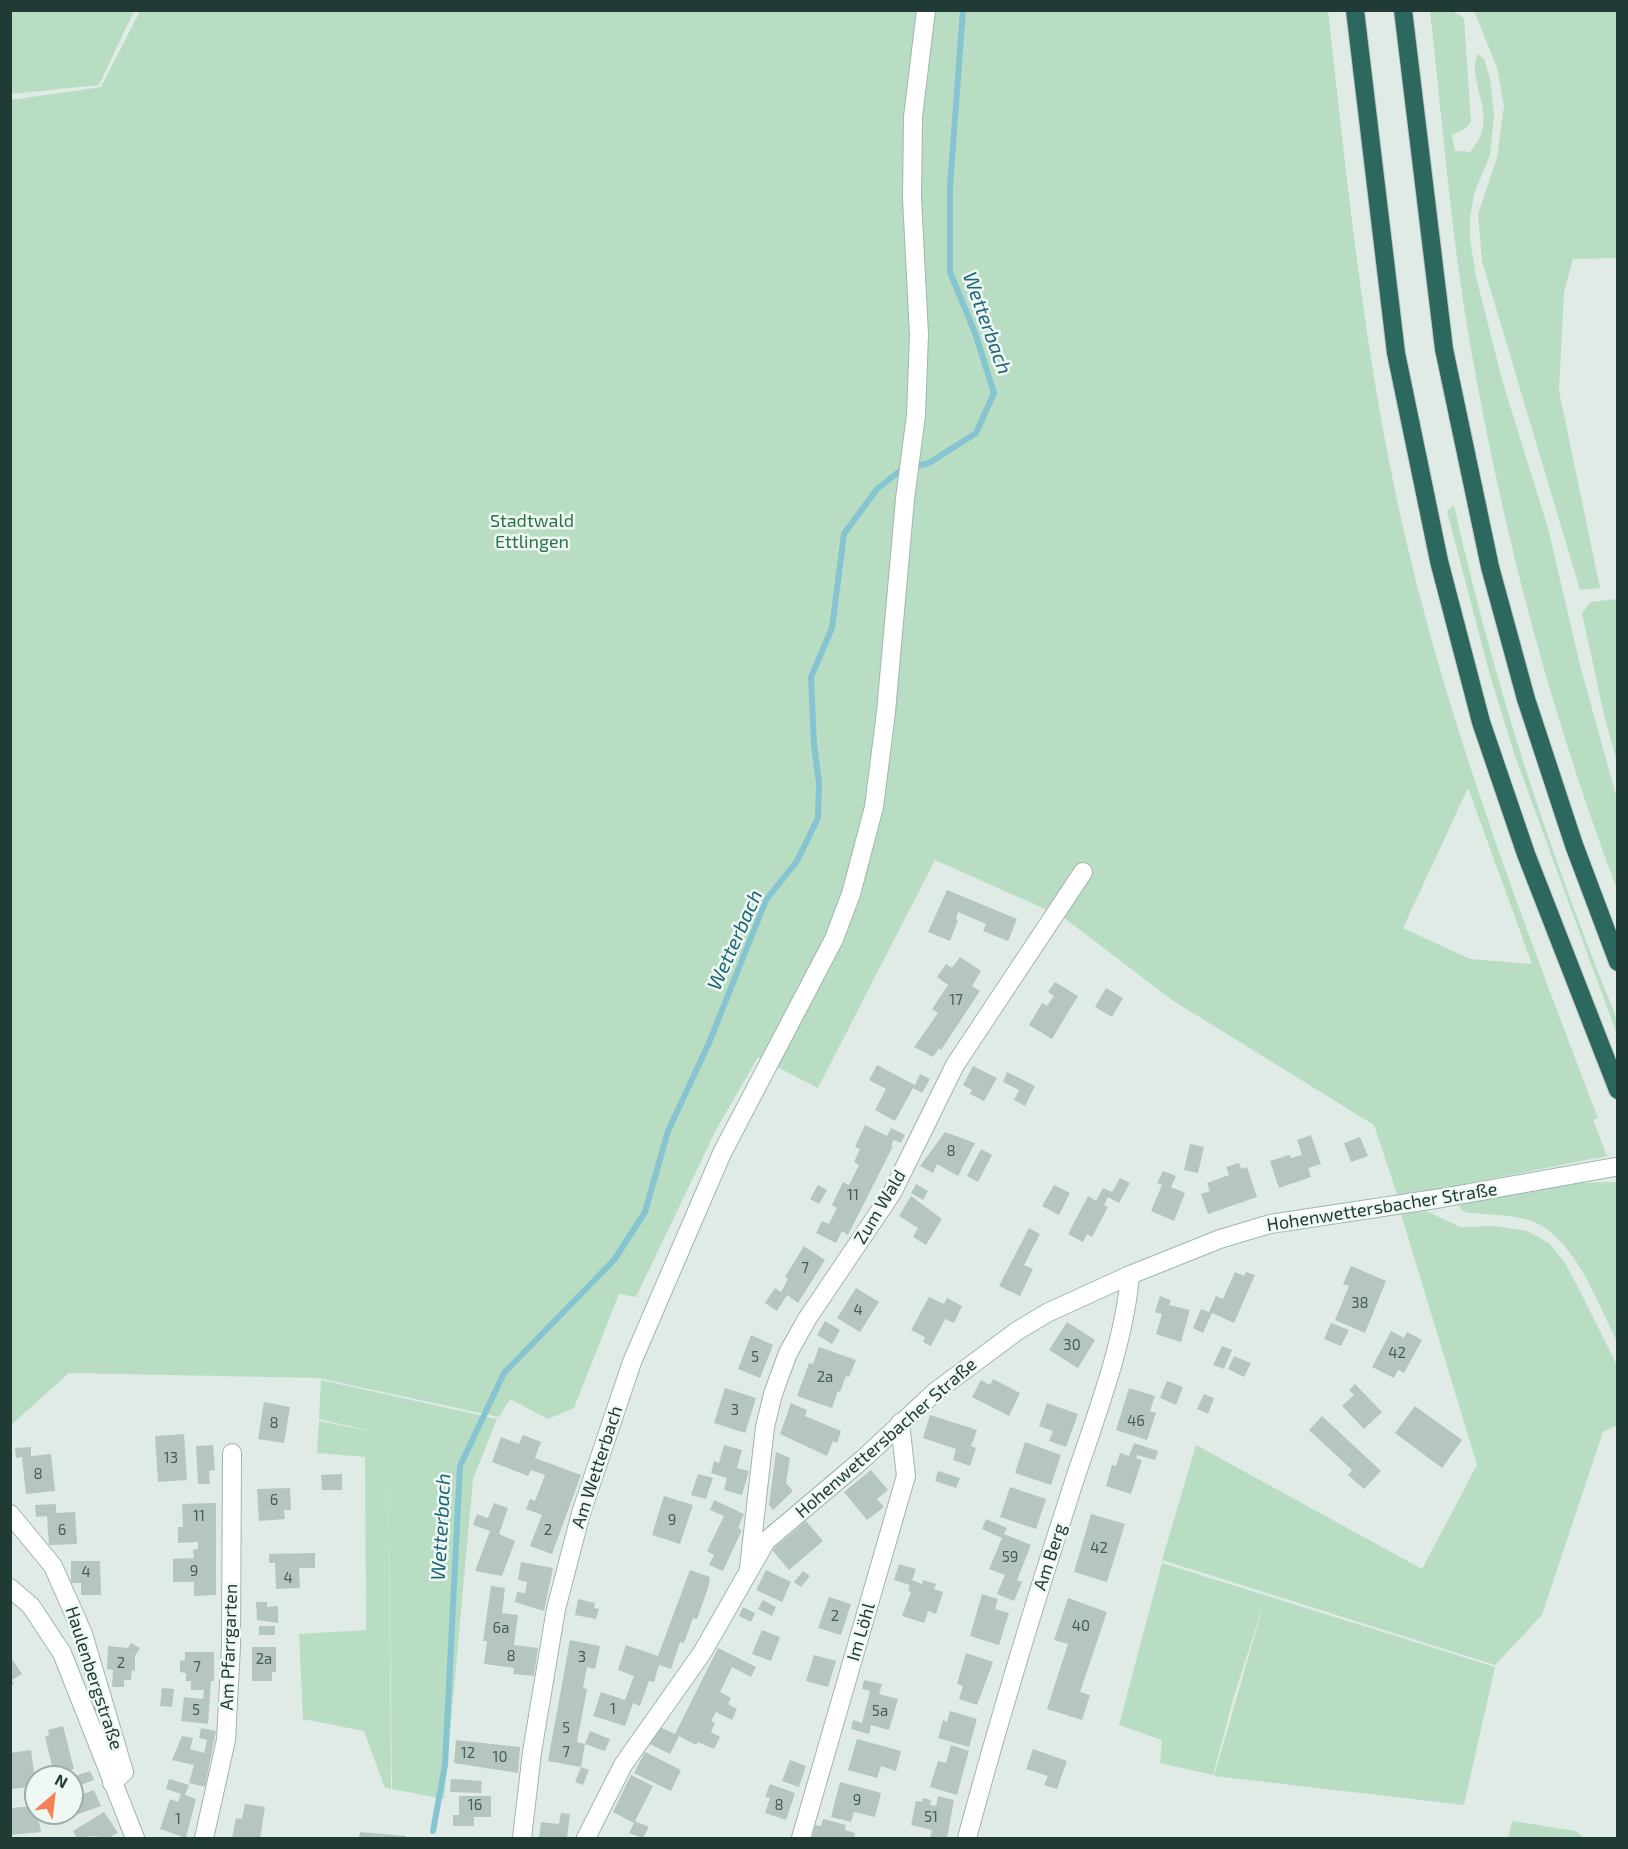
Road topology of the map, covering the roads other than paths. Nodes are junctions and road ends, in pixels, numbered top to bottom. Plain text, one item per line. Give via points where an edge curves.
1 (926, 10) edge
2 (1355, 10) edge
3 (1403, 10) edge
4 (1083, 872) dead end
5 (1617, 962) edge
6 (1617, 1090) edge
7 (1615, 1167) dead end
8 (1130, 1275) junction
9 (900, 1423) junction
10 (232, 1453) dead end
11 (10, 1514) edge
12 (749, 1568) junction
13 (10, 1588) edge
14 (112, 1783) junction
15 (134, 1838) edge
16 (204, 1839) edge
17 (522, 1839) edge
18 (586, 1839) edge
19 (801, 1839) edge
20 (966, 1839) edge

1 - 17 street, Am Wetterbach via 913,117 919,377 874,807 858,871 830,946 740,1116 636,1353 581,1513 548,1649
2 - 6 highway via 1396,353 1439,561 1481,722 1526,854
3 - 5 highway via 1444,349 1490,567 1526,699
4 - 12 street, Zum Wald via 955,1065 892,1194 788,1353 765,1427
7 - 8 street, Hohenwettersbacher Straße via 1270,1224 1220,1239
8 - 9 street, Hohenwettersbacher Straße via 1017,1330 960,1370
8 - 20 street, Am Berg via 1128,1303 1103,1390 1000,1716
9 - 12 street, Hohenwettersbacher Straße via 766,1541
9 - 19 street, Im Löhl via 906,1476
10 - 16 street, Am Pfarrgarten via 231,1646 226,1740
11 - 14 street, Haulenbergstraße via 53,1566 83,1634 124,1773
12 - 18 street, Hohenwettersbacher Straße via 702,1653 623,1765
13 - 14 street via 32,1606 62,1653
14 - 15 street

